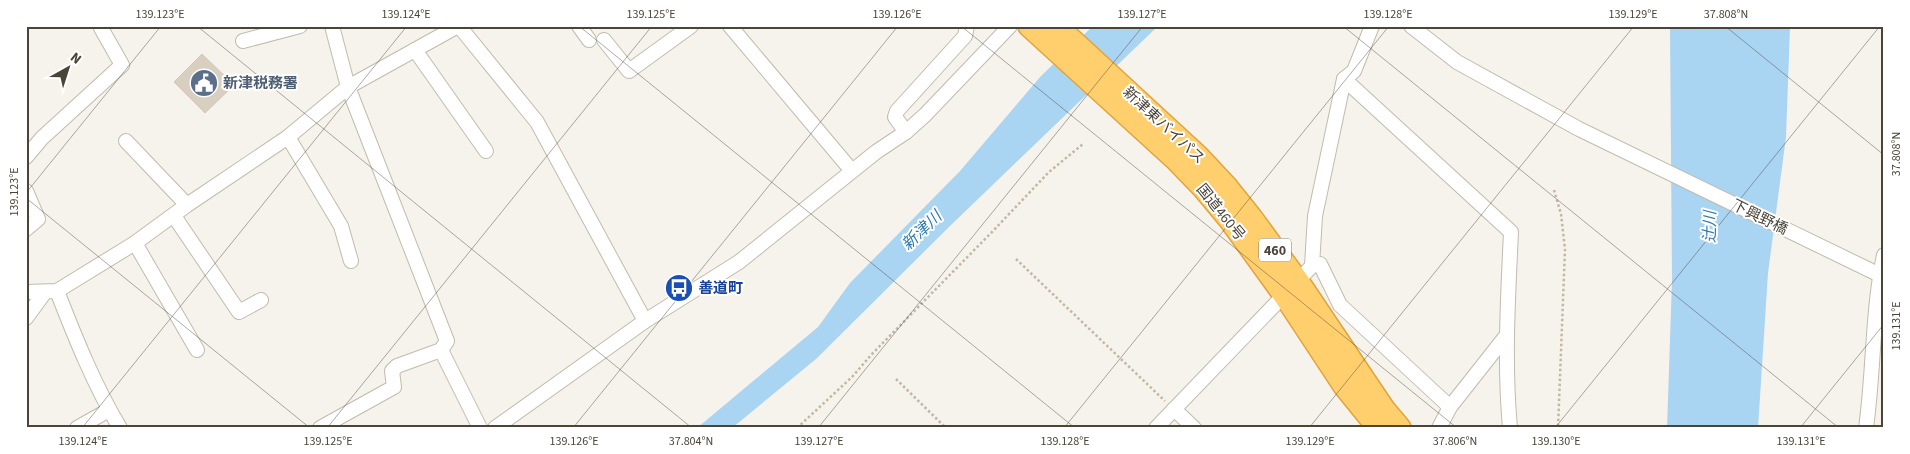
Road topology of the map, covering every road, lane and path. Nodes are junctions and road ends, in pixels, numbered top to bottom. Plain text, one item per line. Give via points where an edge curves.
1 (300, 26) edge
2 (332, 26) edge
3 (459, 26) edge
4 (579, 26) edge
5 (691, 26) edge
6 (730, 26) edge
7 (967, 26) edge
8 (1010, 26) edge
9 (1372, 26) edge
10 (1411, 26) edge
11 (101, 28) dead end
12 (1042, 29) edge
13 (589, 40) dead end
14 (604, 40) dead end
15 (243, 41) dead end
16 (416, 50) junction
17 (1344, 79) junction
18 (348, 87) junction
19 (906, 132) junction
20 (288, 137) junction
21 (126, 141) dead end
22 (1083, 144) dead end
23 (486, 151) dead end
24 (26, 157) edge
25 (852, 171) junction
26 (1554, 190) dead end
27 (26, 191) edge
28 (187, 205) junction
29 (174, 216) junction
30 (26, 229) edge
31 (135, 243) junction
32 (1884, 255) edge
33 (1016, 259) dead end
34 (351, 261) dead end
35 (1882, 276) edge
36 (1298, 280) junction
37 (51, 291) junction
38 (26, 292) edge
39 (261, 300) dead end
40 (26, 318) edge
41 (645, 321) junction
42 (1506, 336) junction
43 (197, 350) dead end
44 (442, 350) junction
45 (896, 379) dead end
46 (1450, 407) junction
47 (1174, 409) junction
48 (109, 410) junction
49 (76, 428) edge
50 (120, 428) edge
51 (320, 428) edge
52 (480, 428) edge
53 (496, 428) edge
54 (798, 428) edge
55 (946, 428) edge
56 (1156, 428) edge
57 (1194, 428) edge
58 (1378, 428) edge
59 (1400, 428) edge
60 (1439, 428) edge
61 (1510, 428) edge
62 (1558, 428) edge
63 (1866, 428) edge

1 - 15 street
2 - 18 street
3 - 16 street
3 - 41 street via 537,122
4 - 13 street
5 - 14 street via 629,70
6 - 25 street
7 - 19 street via 965,36 897,111 895,117
8 - 19 street
9 - 17 street via 1354,71
10 - 35 street, 下興野橋 via 1457,62 1579,129
11 - 24 street via 122,65 42,138
12 - 36 highway, 国道460号 / 460 via 1122,99 1229,219
16 - 18 street
16 - 23 street
17 - 36 street
17 - 42 street via 1511,232
18 - 20 street
18 - 44 street via 447,341
19 - 25 street
20 - 28 street
20 - 34 street via 341,226
21 - 28 street
22 - 54 path via 1049,172 852,377
25 - 41 street via 739,262
26 - 62 path via 1565,249
27 - 30 street via 38,219
28 - 29 street
29 - 31 street
29 - 39 street via 239,312
31 - 37 street
31 - 43 street
32 - 35 street
33 - 47 path
35 - 63 street
36 - 46 street via 1320,264 1340,305
36 - 47 street
36 - 58 highway, 国道460号 / 460 via 1344,386
36 - 59 highway, 460
37 - 38 street
37 - 40 street
37 - 48 street
41 - 53 street
42 - 46 street
42 - 61 street
44 - 51 street via 397,366 392,371 394,387
44 - 52 street
45 - 55 path
46 - 60 street
47 - 56 street
47 - 57 street
48 - 49 street
48 - 50 street

